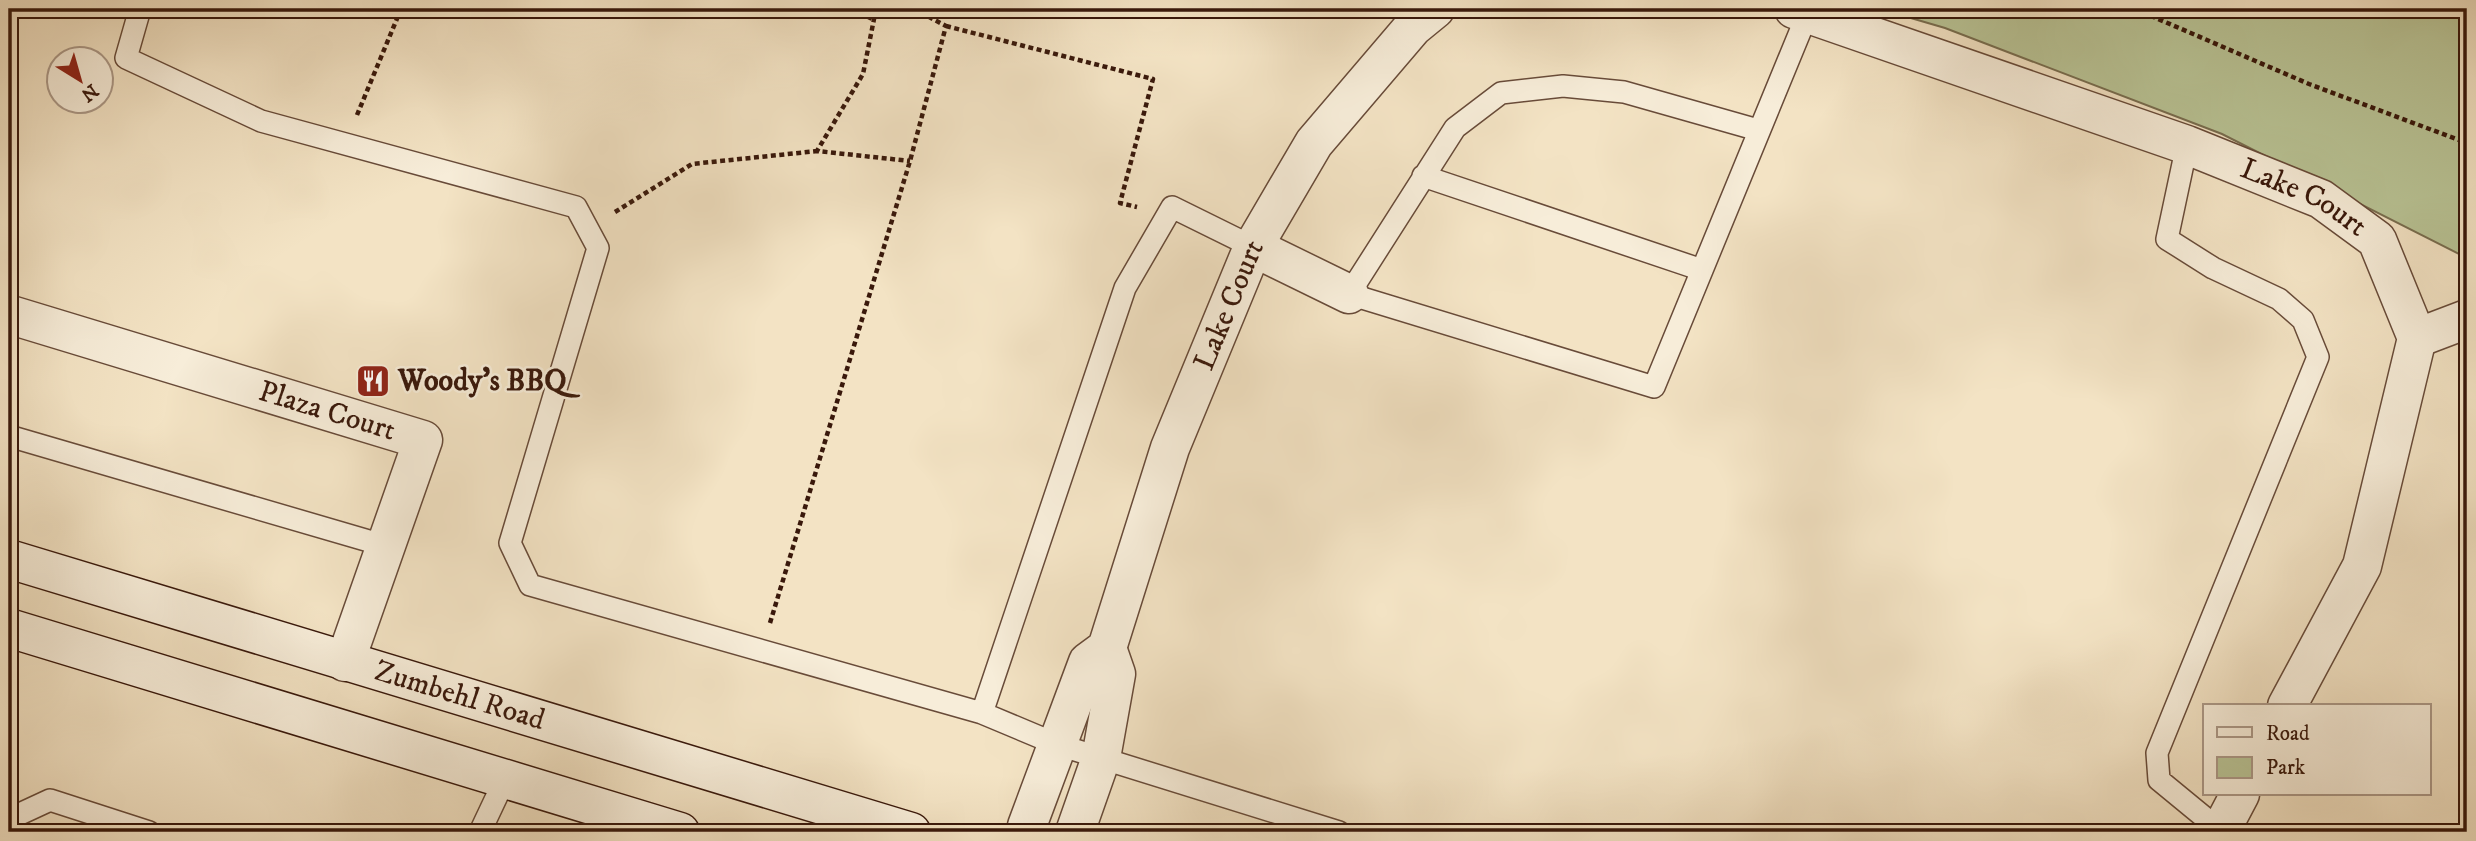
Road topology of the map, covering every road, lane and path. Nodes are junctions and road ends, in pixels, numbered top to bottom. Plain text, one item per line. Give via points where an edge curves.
1 (140, 9) edge
2 (401, 9) edge
3 (852, 9) edge
4 (876, 9) edge
5 (914, 9) edge
6 (1435, 9) edge
7 (2135, 9) edge
8 (1801, 12) edge
9 (874, 20) junction
10 (946, 26) junction
11 (1758, 130) junction
12 (2467, 143) edge
13 (345, 144) junction
14 (2187, 145) junction
15 (817, 152) junction
16 (910, 162) junction
17 (1423, 176) junction
18 (1168, 214) junction
19 (587, 229) junction
20 (1253, 247) junction
21 (1702, 270) junction
22 (1349, 294) junction
23 (9, 318) edge
24 (2467, 319) edge
25 (2417, 338) junction
26 (9, 436) edge
27 (386, 546) junction
28 (9, 559) edge
29 (9, 628) edge
30 (1107, 648) junction
31 (761, 650) junction
32 (345, 662) junction
33 (2288, 704) edge
34 (982, 713) junction
35 (1056, 744) junction
36 (1101, 758) junction
37 (505, 779) junction
38 (2239, 796) edge
39 (9, 819) edge
40 (2220, 831) edge
41 (149, 832) edge
42 (480, 832) edge
43 (680, 832) edge
44 (911, 832) edge
45 (1028, 832) edge
46 (1075, 832) edge
47 (1339, 832) edge

1 - 13 lane via 126,58 261,121
2 - 13 path
3 - 9 path
4 - 9 path
5 - 10 path
6 - 20 street, Lake Court via 1413,27 1314,143
7 - 12 path via 2309,84
8 - 11 lane
8 - 14 street, Lake Court
9 - 15 path via 863,74
10 - 16 path
10 - 18 path via 1153,79 1120,203
11 - 17 lane via 1623,92 1563,86 1501,93 1455,128
11 - 21 lane
13 - 19 lane via 576,207
14 - 25 street, Lake Court via 2321,199 2377,240
14 - 40 lane via 2167,239 2213,268 2279,299 2304,320 2318,357 2157,753 2159,780
15 - 16 path
15 - 19 path via 692,164
16 - 31 path
17 - 21 lane
17 - 22 lane
18 - 20 lane via 1172,207
18 - 34 lane via 1125,288
19 - 31 lane via 598,248 510,543 530,585
20 - 22 street
20 - 30 street, Lake Court via 1170,448
21 - 22 lane via 1654,387
23 - 27 street, Plaza Court via 11,314 423,440
24 - 25 street
25 - 33 street via 2362,566
26 - 27 lane
27 - 32 street, Plaza Court
28 - 32 street, Zumbehl Road
29 - 37 street
30 - 35 street, Lake Court via 1088,662
30 - 36 street via 1116,674
31 - 34 lane
32 - 44 street, Zumbehl Road
34 - 35 lane
35 - 36 lane
35 - 45 street, Lake Court
36 - 46 street
36 - 47 lane
37 - 42 lane
37 - 43 street
38 - 40 street
39 - 41 lane via 50,800

